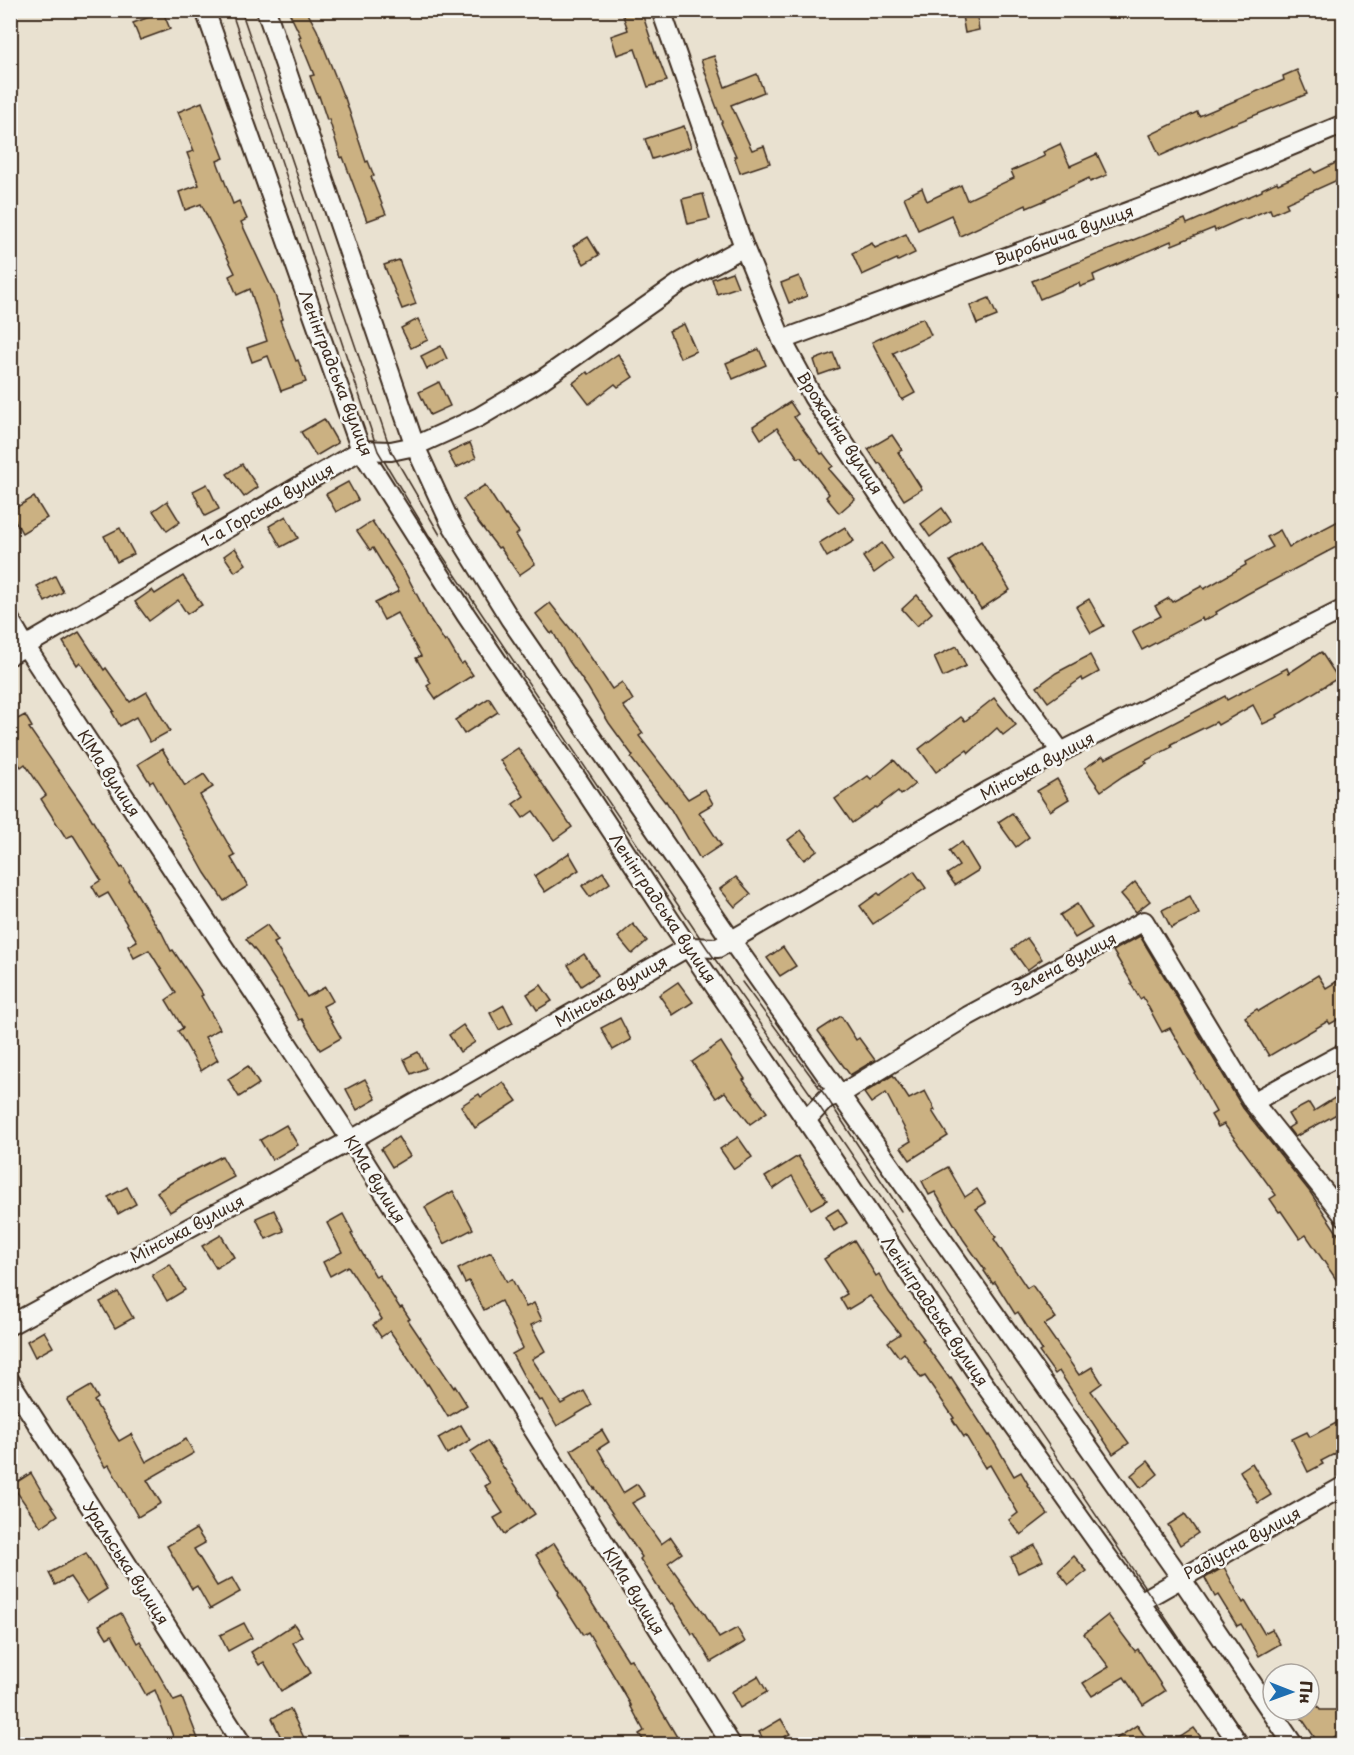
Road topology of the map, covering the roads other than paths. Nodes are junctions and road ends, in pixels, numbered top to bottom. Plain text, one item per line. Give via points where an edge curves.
1 (205, 10) edge
2 (267, 10) edge
3 (661, 10) edge
4 (1344, 124) edge
5 (744, 247) junction
6 (783, 340) junction
7 (415, 446) junction
8 (361, 450) junction
9 (1344, 609) edge
10 (10, 620) edge
11 (18, 651) edge
12 (1061, 752) junction
13 (732, 940) junction
14 (688, 947) junction
15 (1344, 1053) edge
16 (841, 1094) junction
17 (1253, 1102) junction
18 (806, 1119) junction
19 (351, 1140) junction
20 (1344, 1216) edge
21 (10, 1325) edge
22 (10, 1381) edge
23 (1344, 1486) edge
24 (1181, 1578) junction
25 (1140, 1602) junction
26 (242, 1744) edge
27 (731, 1744) edge
28 (1239, 1744) edge
29 (1293, 1744) edge

1 - 8 street, Ленінградська вулиця
2 - 7 street
3 - 5 street, Врожайна вулиця
4 - 6 street, Виробнича вулиця via 1157,201
5 - 6 street, Врожайна вулиця
5 - 7 street via 681,282 540,381 479,417
6 - 12 street, Врожайна вулиця via 813,398
7 - 8 street via 391,451
7 - 13 street via 450,522 510,619
8 - 11 street, 1-а Горська вулиця
8 - 14 street, Ленінградська вулиця
9 - 12 street, Мінська вулиця
10 - 11 street, КІМа вулиця
11 - 19 street, КІМа вулиця
12 - 13 street, Мінська вулиця
13 - 14 street, Мінська вулиця via 718,948
13 - 16 street
14 - 18 street, Ленінградська вулиця
14 - 19 street, Мінська вулиця
15 - 17 street
16 - 17 street, Зелена вулиця via 968,1016 1144,921
16 - 18 street, Зелена вулиця via 827,1098
16 - 24 street
17 - 20 street, Зелена вулиця
18 - 25 street, Ленінградська вулиця via 980,1378
19 - 21 street, Мінська вулиця
19 - 27 street, КІМа вулиця
22 - 26 street, Уральська вулиця
23 - 24 street, Радіусна вулиця
24 - 25 street, Радіусна вулиця
24 - 29 street
25 - 28 street, Ленінградська вулиця

